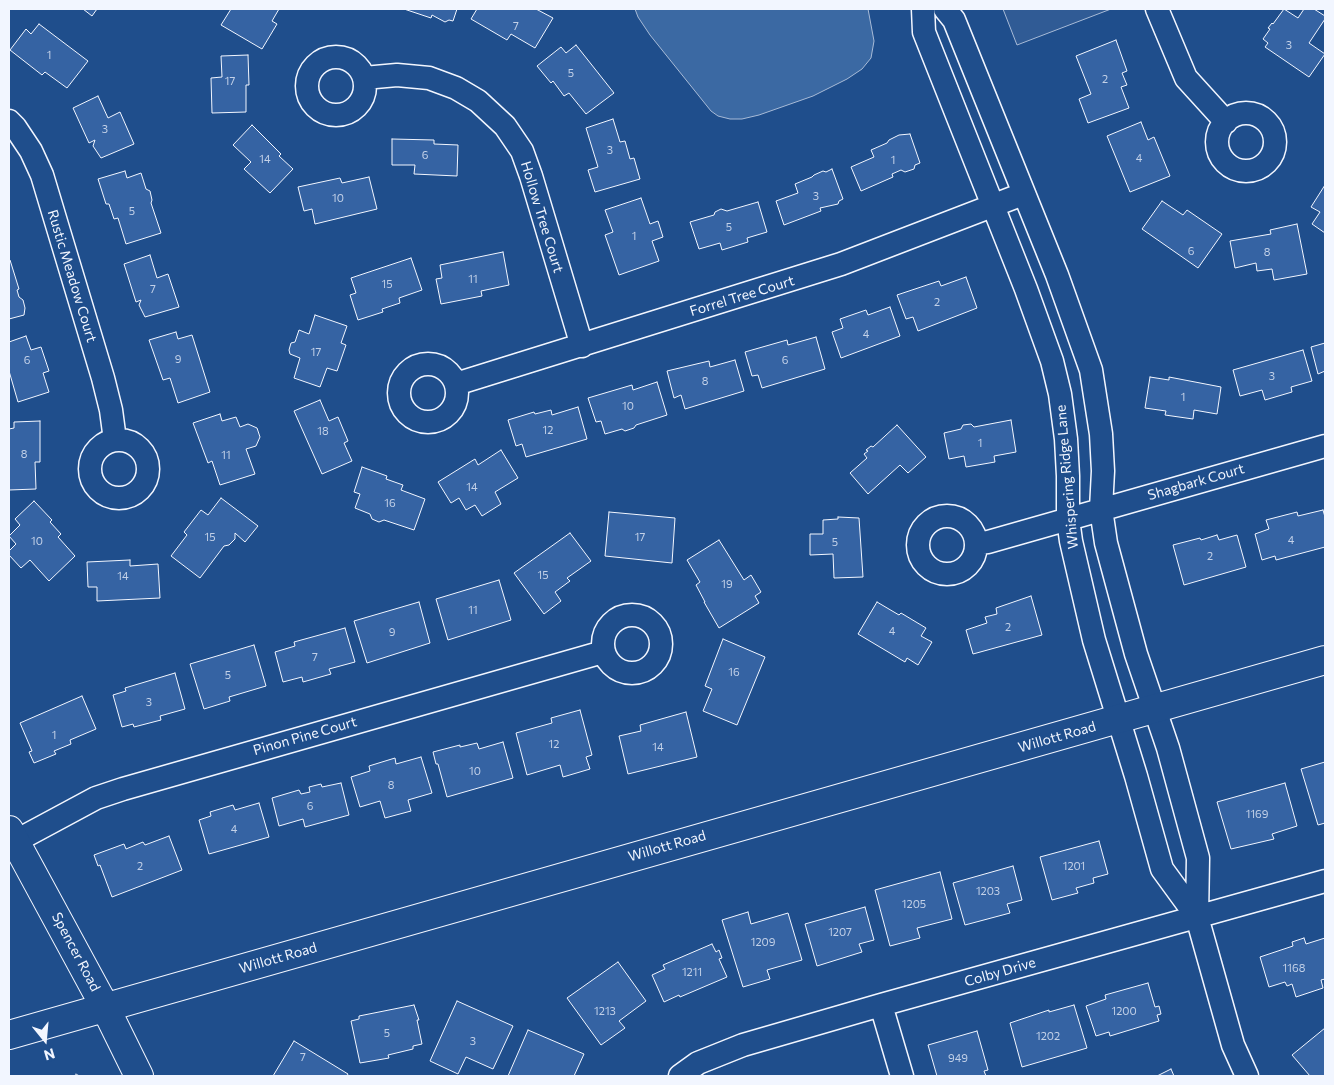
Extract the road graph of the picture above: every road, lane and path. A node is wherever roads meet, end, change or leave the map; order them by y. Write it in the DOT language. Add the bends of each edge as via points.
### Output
graph roads {
  1 [pos="923,9"];
  2 [pos="945,9"];
  3 [pos="1157,9"];
  4 [pos="364,78"];
  5 [pos="9,121"];
  6 [pos="1226,122"];
  7 [pos="1023,194"];
  8 [pos="992,206"];
  9 [pos="582,346"];
  10 [pos="456,384"];
  11 [pos="115,440"];
  12 [pos="1325,446"];
  13 [pos="1101,509"];
  14 [pos="1068,519"];
  15 [pos="977,542"];
  16 [pos="603,652"];
  17 [pos="1325,660"];
  18 [pos="1155,710"];
  19 [pos="1118,720"];
  20 [pos="12,835"];
  21 [pos="1325,881"];
  22 [pos="1197,917"];
  23 [pos="881,1005"];
  24 [pos="106,1007"];
  25 [pos="9,1035"];
  26 [pos="139,1076"];
  27 [pos="680,1076"];
  28 [pos="902,1076"];
  29 [pos="1247,1076"];
  1 -- 8 [label="street, Whispering Ridge Lane" via="924,32"];
  2 -- 7 [label="street, Whispering Ridge Lane" via="954,20"];
  3 -- 6 [label="street" via="1186,78"];
  4 -- 9 [label="street, Hollow Tree Court" via="397,75 428,78 456,88 478,101 505,126 522,151 531,176"];
  5 -- 11 [label="street, Rustic Meadow Court" via="31,151 42,175 103,378"];
  7 -- 8 [label="street, Forrel Tree Court"];
  7 -- 13 [label="street, Whispering Ridge Lane" via="1057,275 1091,370 1101,434"];
  8 -- 9 [label="street, Forrel Tree Court" via="841,264"];
  8 -- 14 [label="street, Whispering Ridge Lane" via="1052,361 1066,439"];
  9 -- 10 [label="street, Forrel Tree Court"];
  12 -- 13 [label="street, Shagbark Court"];
  13 -- 14 [label="street, Shagbark Court"];
  13 -- 18 [label="street, Whispering Ridge Lane" via="1112,571"];
  14 -- 15 [label="street, Shagbark Court" via="988,542"];
  14 -- 19 [label="street, Whispering Ridge Lane" via="1094,640"];
  16 -- 20 [label="street, Pinon Pine Court" via="123,789"];
  17 -- 18 [label="main road, Willott Road"];
  18 -- 19 [label="main road, Willott Road"];
  18 -- 22 [label="street, Whispering Ridge Lane" via="1198,858"];
  19 -- 22 [label="street, Whispering Ridge Lane" via="1162,869"];
  19 -- 24 [label="main road, Willott Road"];
  20 -- 24 [label="main road, Spencer Road"];
  21 -- 22 [label="street, Colby Drive"];
  22 -- 23 [label="street, Colby Drive"];
  22 -- 29 [label="street, Whispering Ridge Lane" via="1232,1045"];
  23 -- 27 [label="street, Colby Drive" via="743,1045 698,1063"];
  23 -- 28 [label="street"];
  24 -- 25 [label="main road, Willott Road"];
  24 -- 26 [label="main road, Spencer Road"];
}
